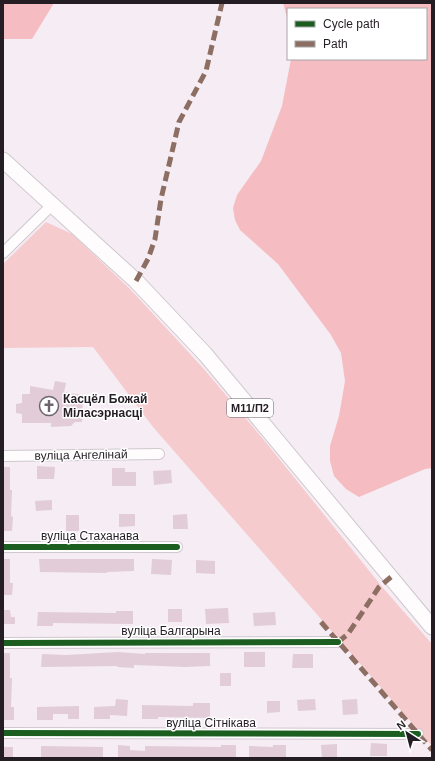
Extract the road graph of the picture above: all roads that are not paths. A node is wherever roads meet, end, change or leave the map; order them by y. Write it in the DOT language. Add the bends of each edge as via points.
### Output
graph roads {
  1 [pos="3,160"];
  2 [pos="53,204"];
  3 [pos="3,253"];
  4 [pos="159,454"];
  5 [pos="3,456"];
  6 [pos="3,547"];
  7 [pos="177,547"];
  8 [pos="432,627"];
  9 [pos="338,642"];
  10 [pos="3,643"];
  11 [pos="3,733"];
  12 [pos="418,734"];
  1 -- 2 [label="highway, М11/П2"];
  2 -- 3 [label="street"];
  2 -- 8 [label="highway, М11/П2" via="136,280 205,354"];
  4 -- 5 [label="street, вуліца Ангелінай"];
  6 -- 7 [label="street, вуліца Стаханава"];
  9 -- 10 [label="street, вуліца Балгарына"];
  11 -- 12 [label="street, вуліца Сітнікава"];
}
